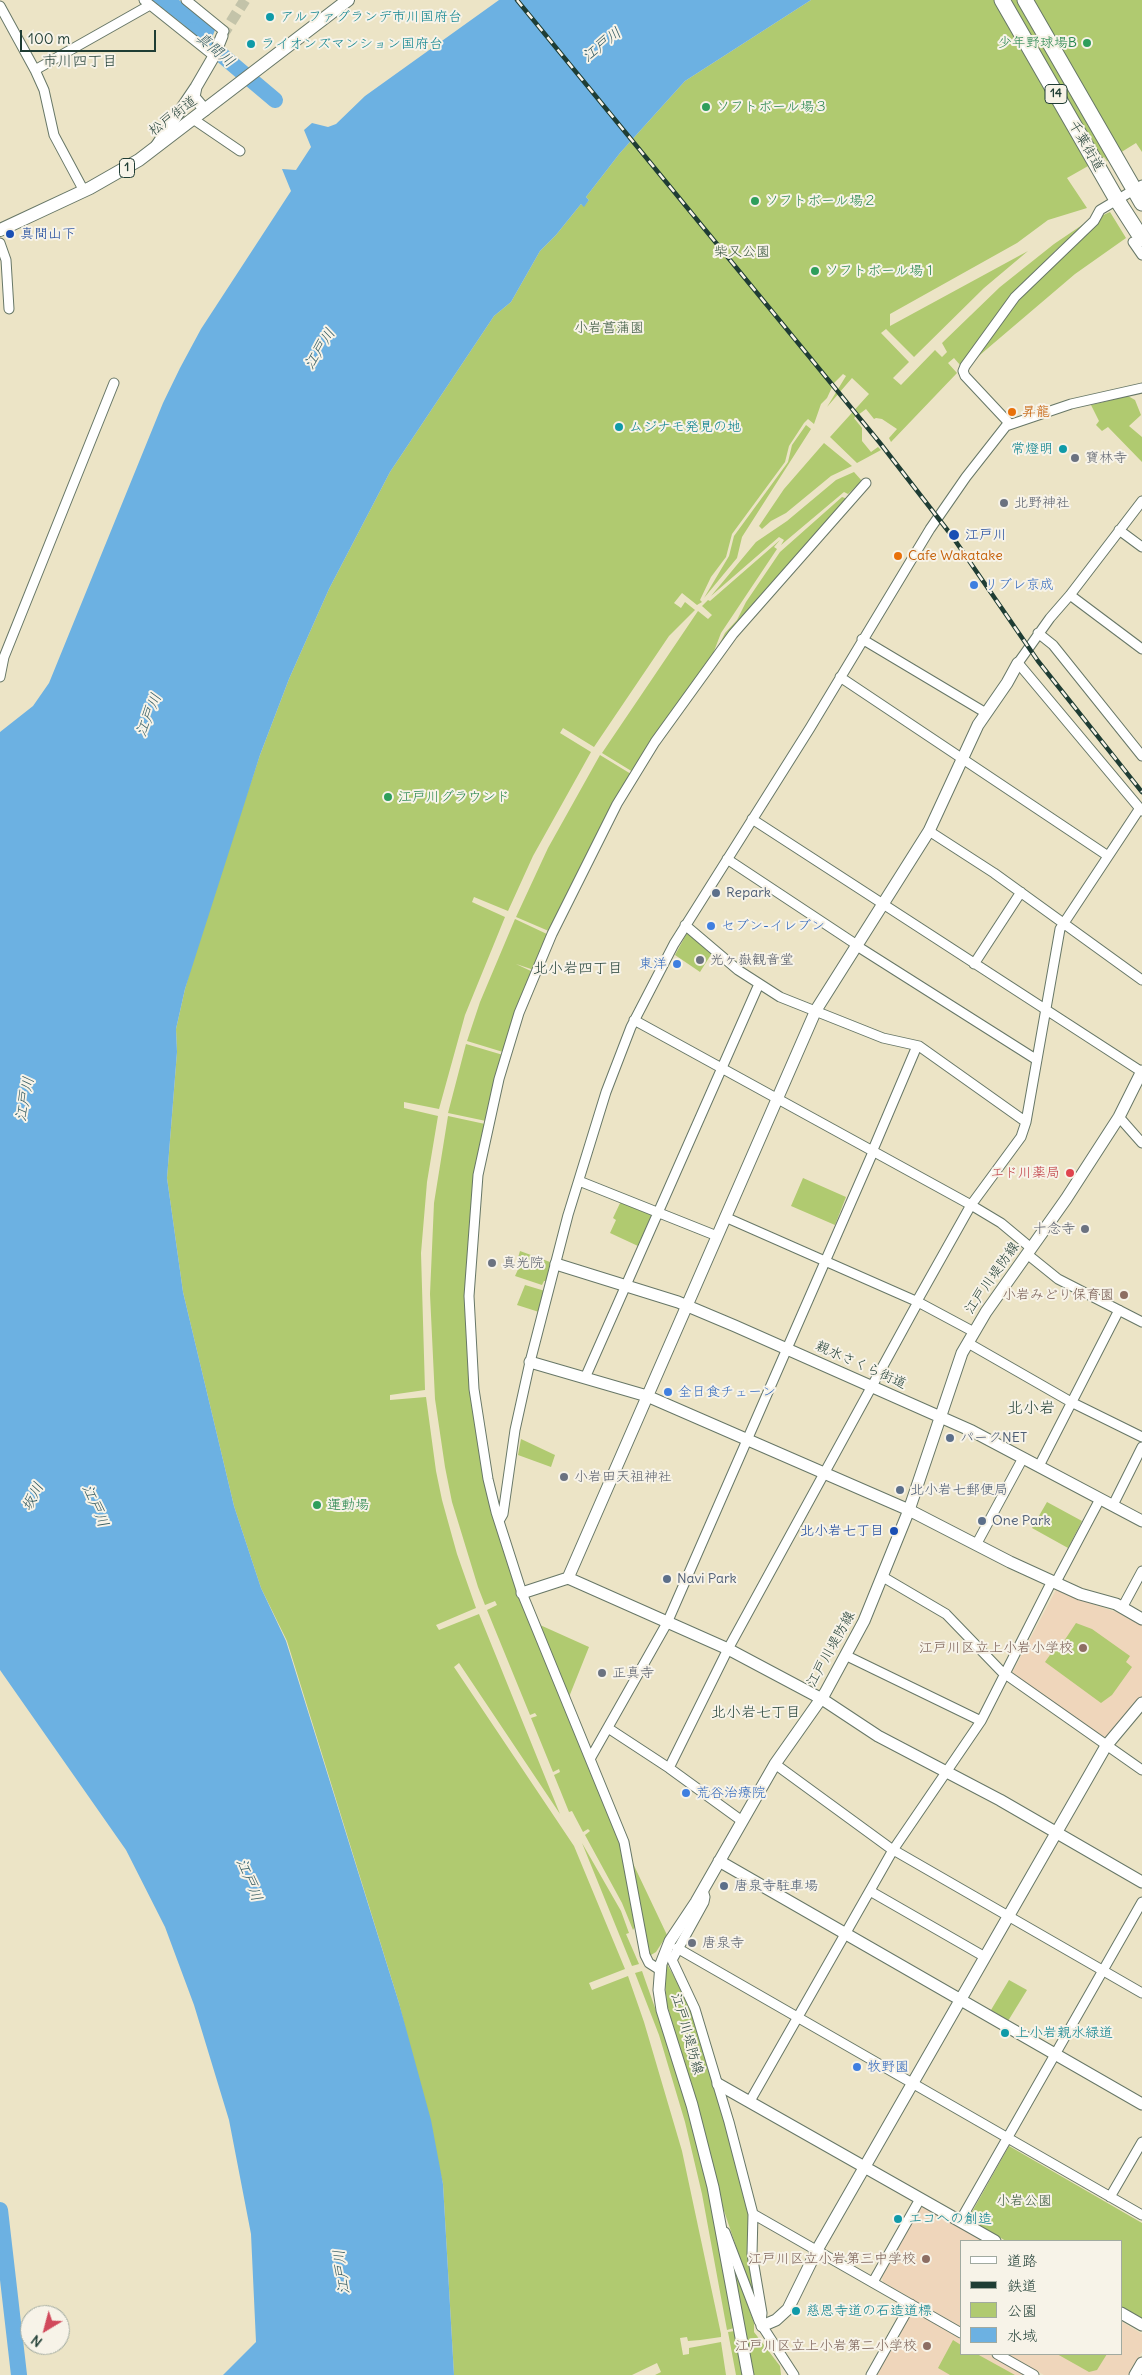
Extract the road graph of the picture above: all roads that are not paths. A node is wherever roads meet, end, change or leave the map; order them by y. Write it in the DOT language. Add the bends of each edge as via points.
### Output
graph roads {
  1 [pos="186,0"];
  2 [pos="348,0"];
  3 [pos="1002,0"];
  4 [pos="1024,0"];
  5 [pos="147,3"];
  6 [pos="0,6"];
  7 [pos="223,33"];
  8 [pos="214,55"];
  9 [pos="35,70"];
  10 [pos="196,86"];
  11 [pos="205,110"];
  12 [pos="193,119"];
  13 [pos="155,148"];
  14 [pos="240,151"];
  15 [pos="1137,189"];
  16 [pos="84,191"];
  17 [pos="1114,194"];
  18 [pos="0,230"];
  19 [pos="1137,240"];
  20 [pos="0,243"];
  21 [pos="1142,255"];
  22 [pos="9,309"];
  23 [pos="114,383"];
  24 [pos="1142,388"];
  25 [pos="1009,423"];
  26 [pos="866,483"];
  27 [pos="1142,501"];
  28 [pos="1119,530"];
  29 [pos="1142,547"];
  30 [pos="1070,595"];
  31 [pos="1038,634"];
  32 [pos="862,639"];
  33 [pos="1142,649"];
  34 [pos="1018,663"];
  35 [pos="0,677"];
  36 [pos="840,677"];
  37 [pos="986,713"];
  38 [pos="1142,756"];
  39 [pos="963,758"];
  40 [pos="1141,809"];
  41 [pos="752,819"];
  42 [pos="929,831"];
  43 [pos="1108,856"];
  44 [pos="727,860"];
  45 [pos="1021,892"];
  46 [pos="883,904"];
  47 [pos="1062,923"];
  48 [pos="685,925"];
  49 [pos="857,946"];
  50 [pos="974,964"];
  51 [pos="1142,980"];
  52 [pos="759,984"];
  53 [pos="816,1010"];
  54 [pos="1046,1011"];
  55 [pos="634,1020"];
  56 [pos="917,1046"];
  57 [pos="1037,1060"];
  58 [pos="721,1068"];
  59 [pos="1141,1074"];
  60 [pos="777,1099"];
  61 [pos="1119,1117"];
  62 [pos="1026,1122"];
  63 [pos="1142,1143"];
  64 [pos="873,1152"];
  65 [pos="579,1181"];
  66 [pos="971,1205"];
  67 [pos="658,1212"];
  68 [pos="726,1217"];
  69 [pos="717,1236"];
  70 [pos="1029,1251"];
  71 [pos="826,1261"];
  72 [pos="556,1264"];
  73 [pos="626,1286"];
  74 [pos="918,1301"];
  75 [pos="686,1305"];
  76 [pos="1119,1310"];
  77 [pos="1142,1322"];
  78 [pos="974,1332"];
  79 [pos="968,1343"];
  80 [pos="788,1349"];
  81 [pos="530,1362"];
  82 [pos="585,1378"];
  83 [pos="872,1387"];
  84 [pos="647,1396"];
  85 [pos="1071,1402"];
  86 [pos="940,1416"];
  87 [pos="1142,1438"];
  88 [pos="747,1439"];
  89 [pos="1142,1447"];
  90 [pos="1023,1458"];
  91 [pos="1039,1466"];
  92 [pos="825,1474"];
  93 [pos="1100,1499"];
  94 [pos="1113,1505"];
  95 [pos="909,1510"];
  96 [pos="499,1521"];
  97 [pos="1142,1521"];
  98 [pos="976,1545"];
  99 [pos="1142,1572"];
  100 [pos="883,1577"];
  101 [pos="568,1578"];
  102 [pos="1054,1581"];
  103 [pos="522,1593"];
  104 [pos="1122,1608"];
  105 [pos="1142,1619"];
  106 [pos="667,1623"];
  107 [pos="728,1649"];
  108 [pos="847,1656"];
  109 [pos="1005,1674"];
  110 [pos="821,1699"];
  111 [pos="1142,1703"];
  112 [pos="981,1721"];
  113 [pos="608,1728"];
  114 [pos="1106,1746"];
  115 [pos="590,1759"];
  116 [pos="775,1764"];
  117 [pos="669,1768"];
  118 [pos="1142,1770"];
  119 [pos="946,1772"];
  120 [pos="742,1822"];
  121 [pos="1056,1833"];
  122 [pos="893,1850"];
  123 [pos="719,1861"];
  124 [pos="1142,1882"];
  125 [pos="703,1890"];
  126 [pos="870,1891"];
  127 [pos="1142,1902"];
  128 [pos="1008,1916"];
  129 [pos="845,1933"];
  130 [pos="677,1948"];
  131 [pos="985,1957"];
  132 [pos="660,1970"];
  133 [pos="1103,1970"];
  134 [pos="1142,1993"];
  135 [pos="961,1999"];
  136 [pos="797,2017"];
  137 [pos="1055,2054"];
  138 [pos="913,2083"];
  139 [pos="718,2084"];
  140 [pos="750,2101"];
  141 [pos="1142,2104"];
  142 [pos="1007,2137"];
  143 [pos="1142,2142"];
  144 [pos="865,2166"];
  145 [pos="1110,2197"];
  146 [pos="920,2199"];
  147 [pos="753,2214"];
  148 [pos="1142,2215"];
  149 [pos="720,2221"];
  150 [pos="960,2221"];
  151 [pos="993,2240"];
  152 [pos="817,2250"];
  153 [pos="873,2282"];
  154 [pos="910,2304"];
  155 [pos="1122,2314"];
  156 [pos="762,2325"];
  157 [pos="1142,2325"];
  158 [pos="960,2332"];
  159 [pos="999,2355"];
  160 [pos="1142,2363"];
  161 [pos="748,2375"];
  162 [pos="794,2375"];
  163 [pos="871,2375"];
  164 [pos="1034,2375"];
  165 [pos="1135,2375"];
  1 -- 7 [label="street"];
  2 -- 11 [label="main road, 松戸街道 / 1"];
  3 -- 17 [label="highway, 千葉街道 / 14"];
  4 -- 15 [label="highway, 千葉街道 / 14"];
  5 -- 8 [label="street"];
  5 -- 9 [label="street"];
  6 -- 9 [label="street"];
  7 -- 8 [label="street"];
  8 -- 10 [label="street"];
  9 -- 16 [label="street" via="44,90 54,135"];
  10 -- 11 [label="street" via="194,97"];
  10 -- 13 [label="street"];
  11 -- 12 [label="main road, 松戸街道 / 1"];
  12 -- 13 [label="main road, 松戸街道 / 1"];
  12 -- 14 [label="street"];
  13 -- 16 [label="main road, 松戸街道 / 1" via="122,171"];
  15 -- 17 [label="street"];
  16 -- 18 [label="main road, 松戸街道 / 1"];
  17 -- 19 [label="highway, 千葉街道 / 14"];
  17 -- 25 [label="street" via="1094,221 1016,297 963,371"];
  19 -- 21 [label="street"];
  20 -- 22 [label="street" via="6,260"];
  23 -- 35 [label="street" via="4,657"];
  24 -- 25 [label="street" via="1071,404"];
  25 -- 32 [label="street" via="946,504"];
  26 -- 96 [label="street" via="733,634 640,766 560,917 511,1037 486,1130 478,1175 469,1296 478,1423"];
  27 -- 28 [label="street"];
  28 -- 29 [label="street"];
  28 -- 30 [label="street"];
  30 -- 31 [label="street"];
  30 -- 33 [label="street"];
  31 -- 34 [label="street"];
  31 -- 38 [label="street" via="1053,645"];
  32 -- 36 [label="street"];
  32 -- 37 [label="street"];
  34 -- 37 [label="street"];
  34 -- 40 [label="street"];
  36 -- 39 [label="street"];
  36 -- 41 [label="street"];
  37 -- 39 [label="street"];
  39 -- 42 [label="street"];
  39 -- 43 [label="street"];
  40 -- 43 [label="street"];
  41 -- 44 [label="street"];
  41 -- 46 [label="street"];
  42 -- 45 [label="street"];
  42 -- 46 [label="street"];
  43 -- 47 [label="street"];
  44 -- 48 [label="street"];
  44 -- 49 [label="street"];
  45 -- 47 [label="street"];
  45 -- 50 [label="street"];
  46 -- 49 [label="street"];
  46 -- 50 [label="street"];
  47 -- 51 [label="street"];
  47 -- 54 [label="street"];
  48 -- 52 [label="street"];
  48 -- 55 [label="street"];
  49 -- 53 [label="street"];
  49 -- 57 [label="street"];
  50 -- 54 [label="street"];
  52 -- 53 [label="street" via="780,997"];
  52 -- 58 [label="street"];
  53 -- 56 [label="street" via="883,1038"];
  53 -- 60 [label="street"];
  54 -- 57 [label="street"];
  54 -- 59 [label="street"];
  55 -- 58 [label="street"];
  55 -- 65 [label="street" via="606,1092"];
  56 -- 62 [label="street"];
  56 -- 64 [label="street"];
  57 -- 62 [label="street"];
  58 -- 60 [label="street"];
  58 -- 67 [label="street"];
  59 -- 61 [label="street, 江戸川堤防線"];
  60 -- 64 [label="street"];
  60 -- 68 [label="street"];
  61 -- 63 [label="street"];
  61 -- 70 [label="street, 江戸川堤防線"];
  62 -- 66 [label="street" via="1021,1137"];
  64 -- 66 [label="street"];
  64 -- 71 [label="street"];
  65 -- 67 [label="street"];
  65 -- 72 [label="street"];
  66 -- 70 [label="street" via="1001,1223"];
  66 -- 74 [label="street"];
  67 -- 69 [label="street"];
  67 -- 73 [label="street"];
  68 -- 69 [label="street"];
  68 -- 71 [label="street"];
  69 -- 75 [label="street"];
  70 -- 76 [label="street" via="1058,1279"];
  70 -- 78 [label="street, 江戸川堤防線"];
  71 -- 74 [label="street"];
  71 -- 80 [label="street"];
  72 -- 73 [label="street, 親水さくら街道"];
  72 -- 81 [label="street"];
  73 -- 75 [label="street, 親水さくら街道"];
  73 -- 82 [label="street"];
  74 -- 78 [label="street"];
  74 -- 83 [label="street"];
  75 -- 80 [label="street, 親水さくら街道"];
  75 -- 84 [label="street"];
  76 -- 77 [label="street"];
  76 -- 85 [label="street"];
  78 -- 79 [label="street, 江戸川堤防線"];
  79 -- 85 [label="street"];
  79 -- 86 [label="street, 江戸川堤防線"];
  80 -- 83 [label="street, 親水さくら街道"];
  80 -- 88 [label="street"];
  81 -- 82 [label="street"];
  81 -- 96 [label="street" via="515,1430 503,1514"];
  82 -- 84 [label="street"];
  83 -- 86 [label="street, 親水さくら街道"];
  83 -- 92 [label="street"];
  84 -- 88 [label="street"];
  84 -- 101 [label="street"];
  85 -- 87 [label="street"];
  85 -- 91 [label="street"];
  86 -- 90 [label="street, 親水さくら街道"];
  86 -- 95 [label="street, 江戸川堤防線"];
  88 -- 92 [label="street"];
  88 -- 106 [label="street"];
  89 -- 94 [label="street"];
  90 -- 91 [label="street, 親水さくら街道"];
  90 -- 98 [label="street"];
  91 -- 93 [label="street, 親水さくら街道"];
  92 -- 95 [label="street"];
  92 -- 107 [label="street"];
  93 -- 94 [label="street, 親水さくら街道"];
  93 -- 102 [label="street"];
  94 -- 97 [label="street, 親水さくら街道"];
  95 -- 98 [label="street"];
  95 -- 100 [label="street, 江戸川堤防線"];
  96 -- 103 [label="street"];
  98 -- 102 [label="street"];
  99 -- 104 [label="street"];
  100 -- 108 [label="street, 江戸川堤防線"];
  100 -- 109 [label="street" via="946,1614"];
  101 -- 103 [label="street"];
  101 -- 106 [label="street"];
  102 -- 104 [label="street"];
  102 -- 109 [label="street"];
  103 -- 115 [label="street"];
  104 -- 105 [label="street"];
  106 -- 107 [label="street"];
  106 -- 113 [label="street"];
  107 -- 110 [label="street"];
  107 -- 117 [label="street"];
  108 -- 110 [label="street, 江戸川堤防線"];
  108 -- 112 [label="street"];
  109 -- 112 [label="street"];
  109 -- 114 [label="street"];
  110 -- 116 [label="street, 江戸川堤防線"];
  110 -- 119 [label="street" via="878,1736"];
  111 -- 114 [label="street"];
  112 -- 119 [label="street"];
  113 -- 115 [label="street"];
  113 -- 117 [label="street"];
  114 -- 118 [label="street"];
  114 -- 121 [label="street"];
  115 -- 132 [label="street" via="624,1842 645,1954 649,1963"];
  116 -- 120 [label="street, 江戸川堤防線"];
  116 -- 122 [label="street"];
  117 -- 120 [label="street"];
  119 -- 121 [label="street"];
  119 -- 122 [label="street"];
  120 -- 123 [label="street, 江戸川堤防線"];
  121 -- 124 [label="street"];
  121 -- 128 [label="street"];
  122 -- 126 [label="street"];
  122 -- 128 [label="street"];
  123 -- 125 [label="street, 江戸川堤防線"];
  123 -- 129 [label="street"];
  125 -- 130 [label="street" via="704,1902"];
  125 -- 132 [label="street, 江戸川堤防線" via="670,1941"];
  126 -- 129 [label="street"];
  126 -- 131 [label="street"];
  127 -- 133 [label="street"];
  128 -- 131 [label="street"];
  128 -- 133 [label="street"];
  129 -- 135 [label="street"];
  129 -- 136 [label="street"];
  130 -- 136 [label="street"];
  130 -- 139 [label="street" via="673,1966 695,2009"];
  131 -- 135 [label="street"];
  132 -- 149 [label="street, 江戸川堤防線" via="662,2010 692,2105"];
  133 -- 134 [label="street"];
  133 -- 137 [label="street"];
  135 -- 137 [label="street"];
  135 -- 138 [label="street"];
  136 -- 138 [label="street"];
  136 -- 140 [label="street"];
  137 -- 141 [label="street"];
  137 -- 142 [label="street"];
  138 -- 142 [label="street"];
  138 -- 144 [label="street"];
  139 -- 140 [label="street"];
  139 -- 147 [label="street"];
  140 -- 144 [label="street"];
  142 -- 145 [label="street"];
  142 -- 150 [label="street"];
  143 -- 145 [label="street"];
  144 -- 146 [label="street"];
  144 -- 152 [label="street"];
  145 -- 148 [label="street"];
  146 -- 150 [label="street"];
  146 -- 153 [label="street"];
  147 -- 152 [label="street"];
  147 -- 156 [label="street" via="752,2254"];
  149 -- 156 [label="street"];
  149 -- 161 [label="street, 江戸川堤防線"];
  150 -- 151 [label="street"];
  152 -- 153 [label="street"];
  152 -- 156 [label="street" via="788,2309 776,2320"];
  153 -- 154 [label="street"];
  154 -- 158 [label="street"];
  154 -- 163 [label="street"];
  155 -- 157 [label="street"];
  156 -- 162 [label="street"];
  159 -- 164 [label="street"];
  160 -- 165 [label="street"];
}
